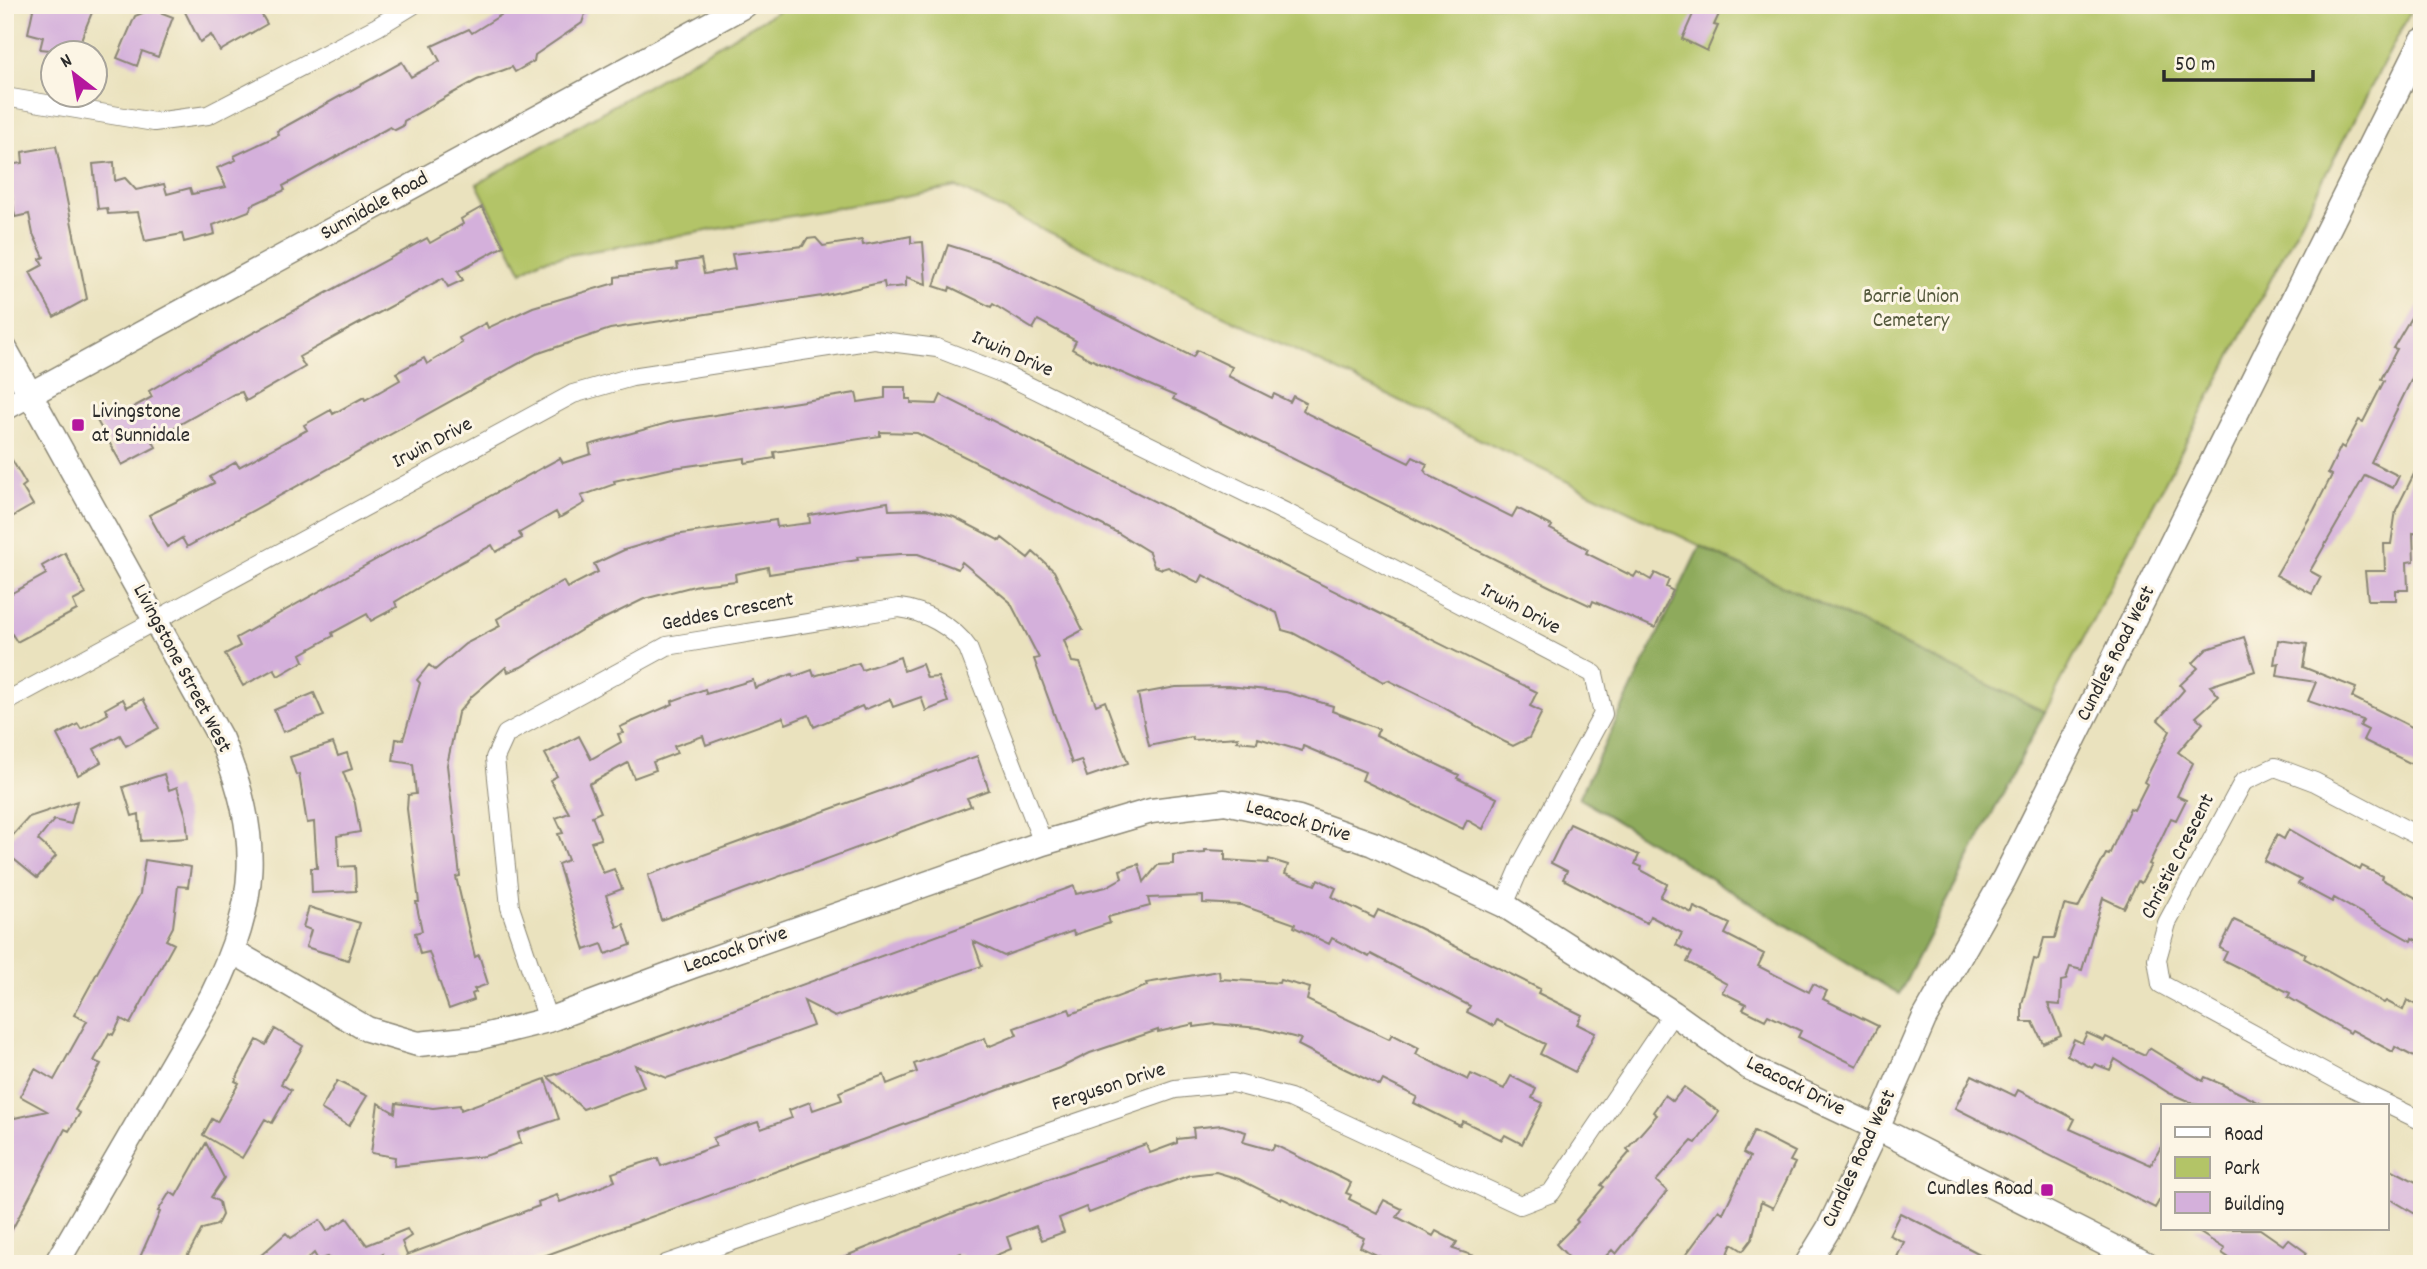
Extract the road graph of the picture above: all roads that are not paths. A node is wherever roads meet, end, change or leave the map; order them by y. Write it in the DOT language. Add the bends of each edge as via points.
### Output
graph roads {
  1 [pos="413,5"];
  2 [pos="745,5"];
  3 [pos="2422,41"];
  4 [pos="5,97"];
  5 [pos="5,349"];
  6 [pos="30,395"];
  7 [pos="5,408"];
  8 [pos="154,620"];
  9 [pos="5,702"];
  10 [pos="2422,838"];
  11 [pos="1043,843"];
  12 [pos="1504,905"];
  13 [pos="234,952"];
  14 [pos="1673,1013"];
  15 [pos="548,1020"];
  16 [pos="2386,1104"];
  17 [pos="2388,1105"];
  18 [pos="2422,1121"];
  19 [pos="1877,1128"];
  20 [pos="56,1264"];
  21 [pos="666,1264"];
  22 [pos="1807,1264"];
  23 [pos="2146,1264"];
  1 -- 4 [label="street" via="208,115 154,122"];
  2 -- 6 [label="street, Sunnidale Road"];
  3 -- 19 [label="street, Cundles Road West" via="2004,879 1924,1019"];
  5 -- 6 [label="street, Livingstone Street West"];
  6 -- 7 [label="street, Sunnidale Road"];
  6 -- 8 [label="street, Livingstone Street West"];
  8 -- 9 [label="street, Irwin Drive"];
  8 -- 12 [label="street, Irwin Drive" via="573,394 632,377 874,340 937,348 1004,374 1287,513 1594,674 1603,714"];
  8 -- 13 [label="street, Livingstone Street West" via="221,739 243,799 251,848 250,879"];
  10 -- 16 [label="street, Christie Crescent" via="2315,782 2275,767 2243,782 2167,923 2157,959 2161,984"];
  11 -- 12 [label="street, Leacock Drive" via="1151,811 1225,802 1299,818 1373,844"];
  11 -- 15 [label="street, Leacock Drive"];
  11 -- 15 [label="street, Geddes Crescent" via="959,634 913,610 885,610 667,646 506,734 495,758 510,907"];
  12 -- 14 [label="street, Leacock Drive"];
  13 -- 15 [label="street, Leacock Drive" via="368,1029 418,1044 476,1038"];
  13 -- 20 [label="street, Livingstone Street West"];
  14 -- 19 [label="street, Leacock Drive" via="1750,1068"];
  14 -- 21 [label="street, Ferguson Drive" via="1551,1194 1520,1205 1290,1098 1233,1083 1175,1089"];
  17 -- 18 [label="street, Christie Crescent"];
  19 -- 22 [label="street, Cundles Road West"];
  19 -- 23 [label="street, Leacock Drive"];
}
